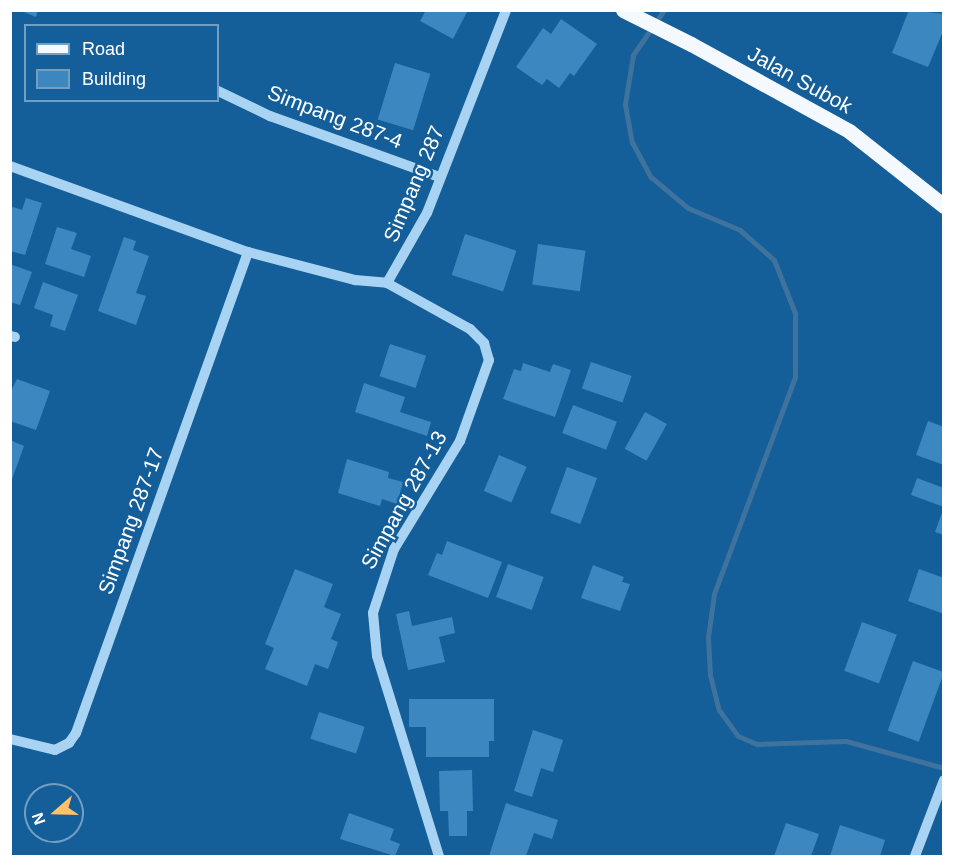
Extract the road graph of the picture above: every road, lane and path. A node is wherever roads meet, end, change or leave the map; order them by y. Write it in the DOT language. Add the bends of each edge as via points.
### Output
graph roads {
  1 [pos="507,10"];
  2 [pos="623,10"];
  3 [pos="219,90"];
  4 [pos="10,166"];
  5 [pos="439,177"];
  6 [pos="944,206"];
  7 [pos="248,252"];
  8 [pos="387,283"];
  9 [pos="10,739"];
  10 [pos="944,780"];
  11 [pos="439,856"];
  12 [pos="915,856"];
  1 -- 5 [label="street, Simpang 287"];
  2 -- 6 [label="main road, Jalan Subok" via="849,131"];
  3 -- 5 [label="street, Simpang 287-4" via="270,116"];
  4 -- 7 [label="street"];
  5 -- 8 [label="street, Simpang 287" via="427,213"];
  7 -- 8 [label="street" via="356,280"];
  7 -- 9 [label="street, Simpang 287-17" via="76,733 69,743 55,750"];
  8 -- 11 [label="street, Simpang 287-13" via="470,329 484,343 489,360 460,441 394,549 373,613 377,656"];
  10 -- 12 [label="street"];
}
